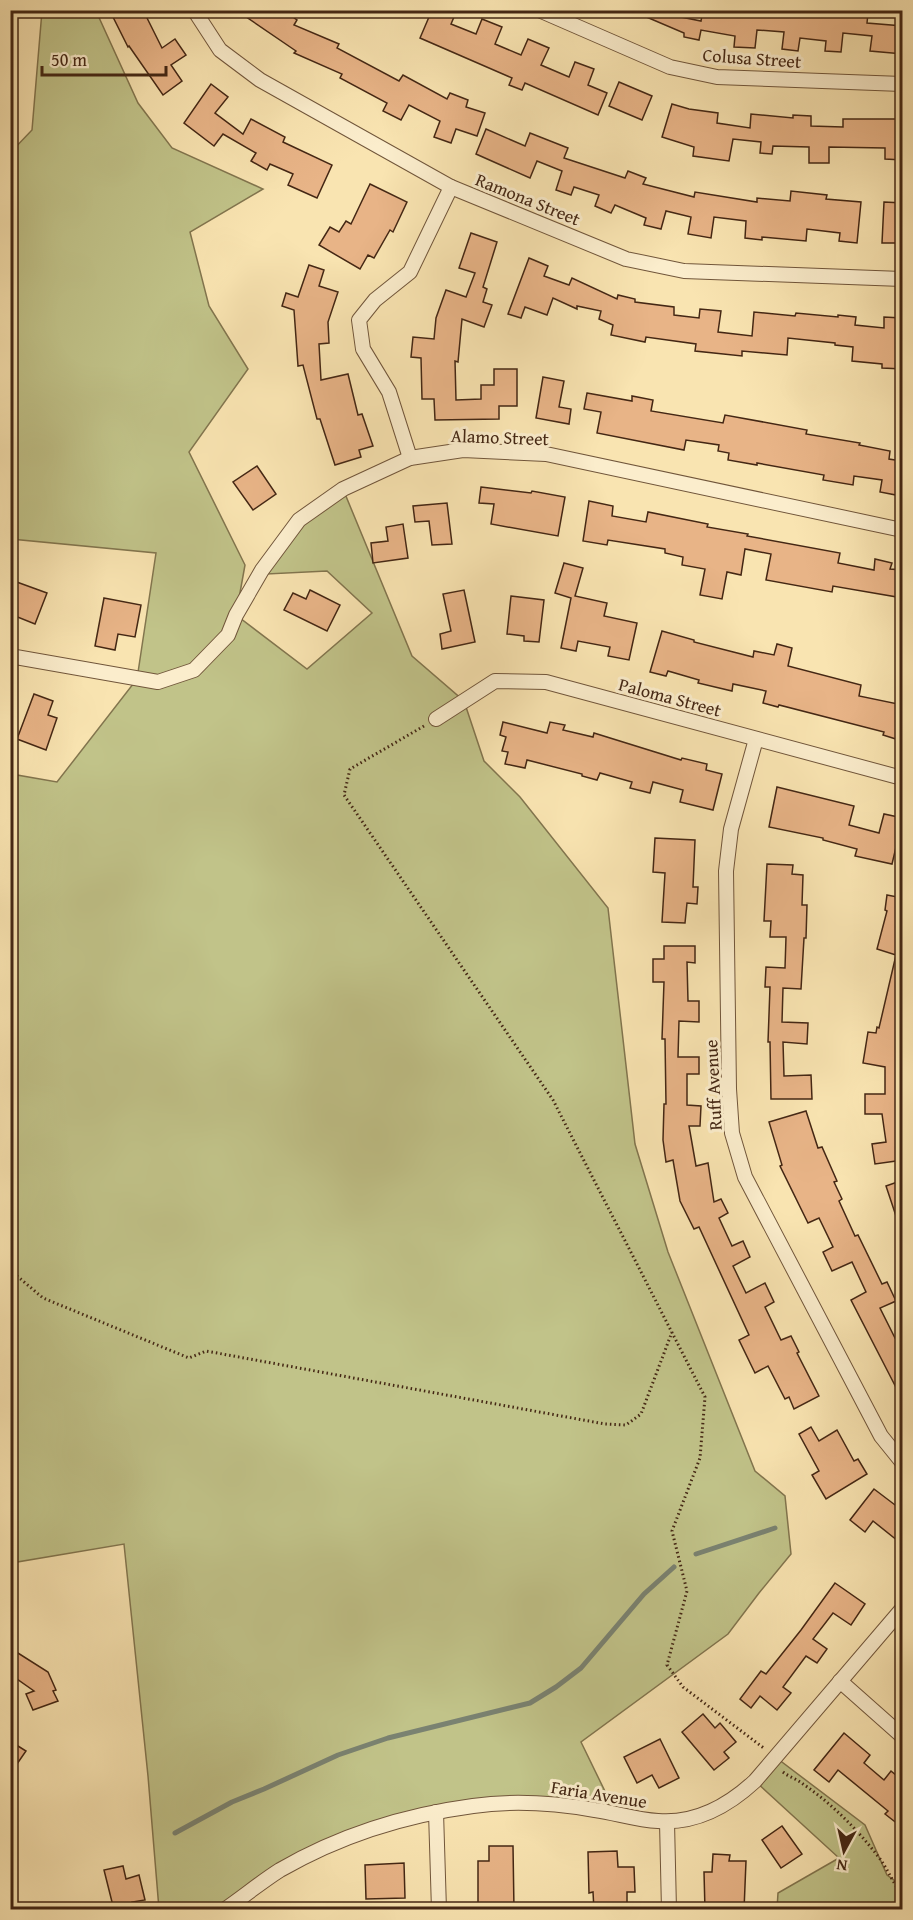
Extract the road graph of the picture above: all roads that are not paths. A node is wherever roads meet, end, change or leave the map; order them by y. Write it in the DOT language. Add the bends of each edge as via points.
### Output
graph roads {
  1 [pos="194,10"];
  2 [pos="539,10"];
  3 [pos="903,84"];
  4 [pos="451,187"];
  5 [pos="903,279"];
  6 [pos="410,458"];
  7 [pos="903,530"];
  8 [pos="10,656"];
  9 [pos="436,719"];
  10 [pos="756,739"];
  11 [pos="903,778"];
  12 [pos="903,1462"];
  13 [pos="903,1609"];
  14 [pos="840,1681"];
  15 [pos="903,1736"];
  16 [pos="436,1812"];
  17 [pos="667,1822"];
  18 [pos="224,1910"];
  19 [pos="439,1910"];
  20 [pos="669,1910"];
  1 -- 4 [label="street, Ramona Street" via="220,50 260,80"];
  2 -- 3 [label="street, Colusa Street" via="670,67 717,77"];
  4 -- 5 [label="street, Ramona Street" via="626,259 684,271"];
  4 -- 6 [label="street" via="410,272 375,300 359,320 363,349 389,392"];
  6 -- 7 [label="street, Alamo Street" via="463,450 546,454"];
  6 -- 8 [label="street, Alamo Street" via="343,489 299,520 262,570 228,635 194,670 158,682"];
  9 -- 10 [label="street, Paloma Street" via="495,681 546,682"];
  10 -- 11 [label="street, Paloma Street"];
  10 -- 12 [label="street, Ruff Avenue" via="731,828 726,871 732,1133 750,1187 881,1436"];
  13 -- 14 [label="street, Faria Avenue"];
  14 -- 15 [label="street"];
  14 -- 17 [label="street, Faria Avenue" via="755,1780 730,1802 697,1817"];
  16 -- 17 [label="street, Faria Avenue" via="475,1805 540,1803"];
  16 -- 18 [label="street, Faria Avenue" via="371,1829 322,1848 278,1871"];
  16 -- 19 [label="street"];
  17 -- 20 [label="street"];
}
